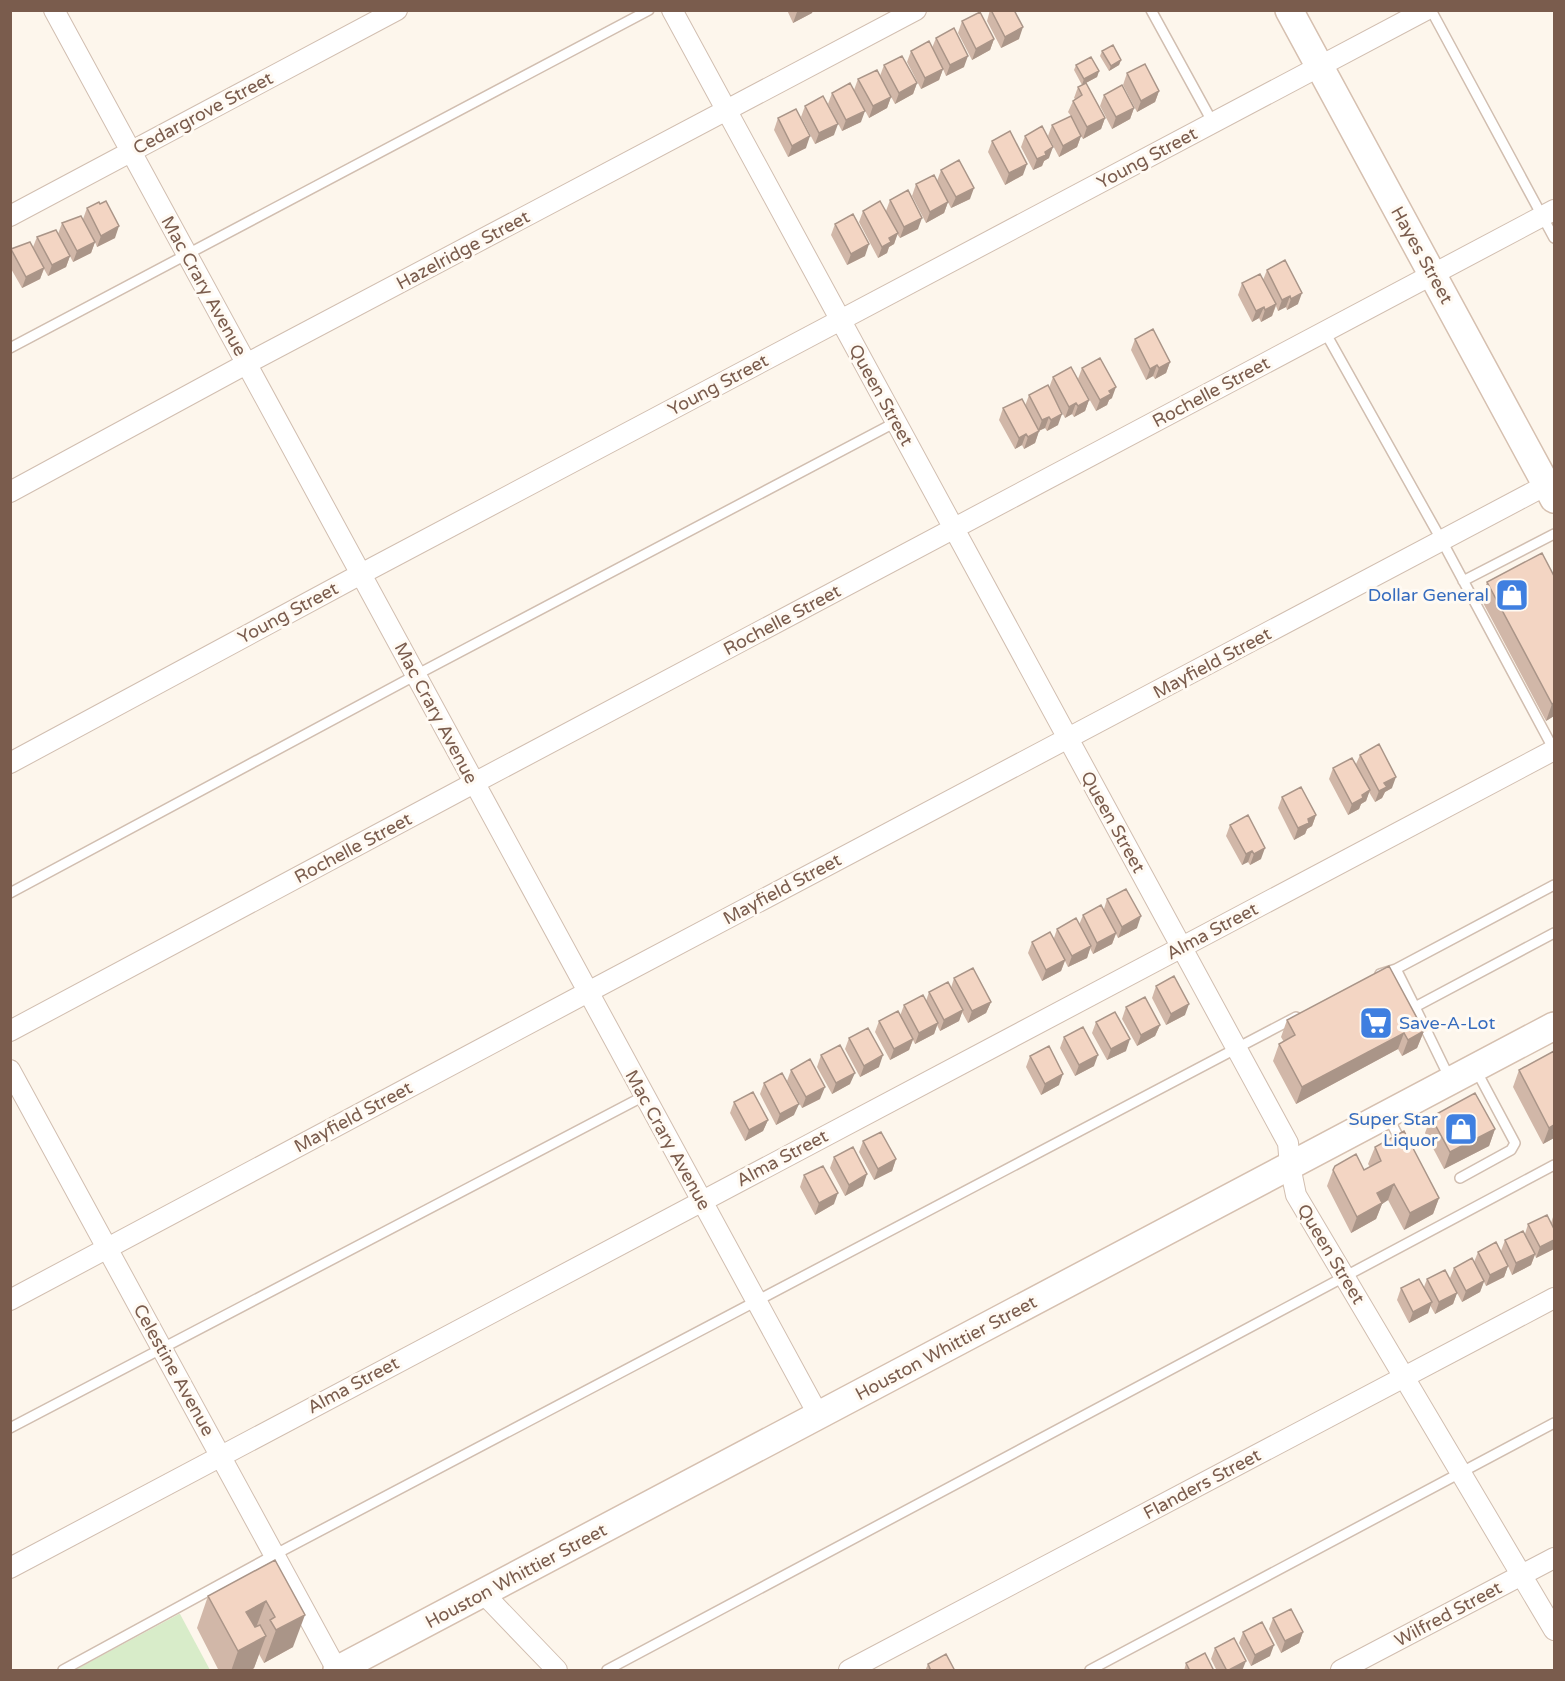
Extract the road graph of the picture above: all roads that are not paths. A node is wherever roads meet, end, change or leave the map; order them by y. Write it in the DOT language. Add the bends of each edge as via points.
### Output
graph roads {
  1 [pos="54,10"];
  2 [pos="397,10"];
  3 [pos="649,10"];
  4 [pos="672,10"];
  5 [pos="916,10"];
  6 [pos="1151,10"];
  7 [pos="1289,10"];
  8 [pos="1426,10"];
  9 [pos="1431,10"];
  10 [pos="1320,67"];
  11 [pos="726,111"];
  12 [pos="1213,123"];
  13 [pos="131,151"];
  14 [pos="1549,214"];
  15 [pos="10,216"];
  16 [pos="1554,238"];
  17 [pos="187,254"];
  18 [pos="1432,274"];
  19 [pos="840,320"];
  20 [pos="1325,332"];
  21 [pos="10,348"];
  22 [pos="246,364"];
  23 [pos="896,422"];
  24 [pos="1552,488"];
  25 [pos="10,492"];
  26 [pos="953,529"];
  27 [pos="1554,534"];
  28 [pos="1442,541"];
  29 [pos="361,574"];
  30 [pos="1463,581"];
  31 [pos="416,675"];
  32 [pos="1067,739"];
  33 [pos="1554,750"];
  34 [pos="10,763"];
  35 [pos="474,783"];
  36 [pos="1554,885"];
  37 [pos="10,893"];
  38 [pos="1554,933"];
  39 [pos="1181,947"];
  40 [pos="1396,969"];
  41 [pos="1366,980"];
  42 [pos="588,992"];
  43 [pos="1415,1007"];
  44 [pos="1306,1012"];
  45 [pos="1554,1026"];
  46 [pos="10,1031"];
  47 [pos="1237,1049"];
  48 [pos="1475,1068"];
  49 [pos="10,1070"];
  50 [pos="1451,1081"];
  51 [pos="644,1096"];
  52 [pos="1387,1115"];
  53 [pos="1407,1153"];
  54 [pos="1554,1165"];
  55 [pos="1290,1166"];
  56 [pos="1460,1178"];
  57 [pos="701,1200"];
  58 [pos="107,1248"];
  59 [pos="1344,1276"];
  60 [pos="1554,1298"];
  61 [pos="10,1300"];
  62 [pos="756,1301"];
  63 [pos="161,1347"];
  64 [pos="1404,1378"];
  65 [pos="819,1416"];
  66 [pos="1554,1424"];
  67 [pos="10,1428"];
  68 [pos="220,1456"];
  69 [pos="1460,1472"];
  70 [pos="274,1555"];
  71 [pos="1554,1558"];
  72 [pos="10,1568"];
  73 [pos="1521,1575"];
  74 [pos="483,1593"];
  75 [pos="1554,1630"];
  76 [pos="63,1671"];
  77 [pos="337,1671"];
  78 [pos="557,1671"];
  79 [pos="607,1671"];
  80 [pos="849,1671"];
  81 [pos="1090,1671"];
  82 [pos="1341,1671"];
  1 -- 13 [label="street, Mac Crary Avenue"];
  2 -- 13 [label="street, Cedargrove Street"];
  3 -- 17 [label="lane"];
  4 -- 11 [label="street, Queen Street"];
  5 -- 11 [label="street, Hazelridge Street"];
  6 -- 12 [label="lane"];
  7 -- 10 [label="street, Hayes Street"];
  8 -- 10 [label="street, Young Street"];
  9 -- 14 [label="lane"];
  10 -- 12 [label="street, Young Street"];
  10 -- 18 [label="street, Hayes Street"];
  11 -- 19 [label="street, Queen Street"];
  11 -- 22 [label="street, Hazelridge Street"];
  12 -- 19 [label="street, Young Street"];
  13 -- 15 [label="street, Cedargrove Street"];
  13 -- 17 [label="street, Mac Crary Avenue"];
  14 -- 16 [label="lane"];
  14 -- 18 [label="street, Rochelle Street"];
  17 -- 21 [label="lane"];
  17 -- 22 [label="street, Mac Crary Avenue"];
  18 -- 20 [label="street, Rochelle Street"];
  18 -- 24 [label="street, Hayes Street"];
  19 -- 23 [label="street, Queen Street"];
  19 -- 29 [label="street, Young Street"];
  20 -- 26 [label="street, Rochelle Street"];
  20 -- 28 [label="lane"];
  22 -- 25 [label="street, Hazelridge Street"];
  22 -- 29 [label="street, Mac Crary Avenue"];
  23 -- 26 [label="street, Queen Street"];
  23 -- 31 [label="lane"];
  24 -- 28 [label="street, Mayfield Street"];
  26 -- 32 [label="street, Queen Street"];
  26 -- 35 [label="street, Rochelle Street"];
  27 -- 30 [label="lane"];
  28 -- 30 [label="lane"];
  28 -- 32 [label="street, Mayfield Street"];
  29 -- 31 [label="street, Mac Crary Avenue"];
  29 -- 34 [label="street, Young Street"];
  30 -- 33 [label="lane"];
  31 -- 35 [label="street, Mac Crary Avenue"];
  31 -- 37 [label="lane"];
  32 -- 39 [label="street, Queen Street"];
  32 -- 42 [label="street, Mayfield Street"];
  33 -- 39 [label="street, Alma Street"];
  35 -- 42 [label="street, Mac Crary Avenue"];
  35 -- 46 [label="street, Rochelle Street"];
  36 -- 40 [label="lane"];
  38 -- 43 [label="lane"];
  39 -- 47 [label="street, Queen Street"];
  39 -- 57 [label="street, Alma Street"];
  40 -- 41 [label="lane"];
  40 -- 43 [label="lane"];
  42 -- 51 [label="street, Mac Crary Avenue"];
  42 -- 58 [label="street, Mayfield Street"];
  43 -- 50 [label="lane"];
  44 -- 47 [label="lane"];
  45 -- 48 [label="street, Houston Whittier Street"];
  47 -- 55 [label="street, Queen Street" via="1288,1143"];
  47 -- 62 [label="lane"];
  48 -- 50 [label="street, Houston Whittier Street"];
  48 -- 56 [label="lane" via="1515,1143 1511,1150"];
  49 -- 58 [label="street, Celestine Avenue"];
  50 -- 52 [label="street, Houston Whittier Street"];
  51 -- 57 [label="street, Mac Crary Avenue"];
  51 -- 63 [label="lane"];
  52 -- 53 [label="lane"];
  52 -- 55 [label="street, Houston Whittier Street"];
  54 -- 59 [label="lane"];
  55 -- 59 [label="street, Queen Street" via="1296,1195"];
  55 -- 65 [label="street, Houston Whittier Street"];
  57 -- 62 [label="street, Mac Crary Avenue"];
  57 -- 68 [label="street, Alma Street"];
  58 -- 61 [label="street, Mayfield Street"];
  58 -- 63 [label="street, Celestine Avenue"];
  59 -- 64 [label="street, Queen Street"];
  59 -- 79 [label="lane"];
  60 -- 64 [label="street, Flanders Street"];
  62 -- 65 [label="street, Mac Crary Avenue"];
  62 -- 70 [label="lane"];
  63 -- 67 [label="lane"];
  63 -- 68 [label="street, Celestine Avenue"];
  64 -- 69 [label="street, Queen Street"];
  64 -- 80 [label="street, Flanders Street"];
  65 -- 74 [label="street, Houston Whittier Street"];
  66 -- 69 [label="lane"];
  68 -- 70 [label="street, Celestine Avenue"];
  68 -- 72 [label="street, Alma Street"];
  69 -- 73 [label="street, Queen Street"];
  69 -- 81 [label="lane"];
  70 -- 76 [label="lane"];
  70 -- 77 [label="street, Celestine Avenue"];
  71 -- 73 [label="street, Wilfred Street"];
  73 -- 75 [label="street, Queen Street"];
  73 -- 82 [label="street, Wilfred Street"];
  74 -- 77 [label="street, Houston Whittier Street"];
  74 -- 78 [label="street"];
}
